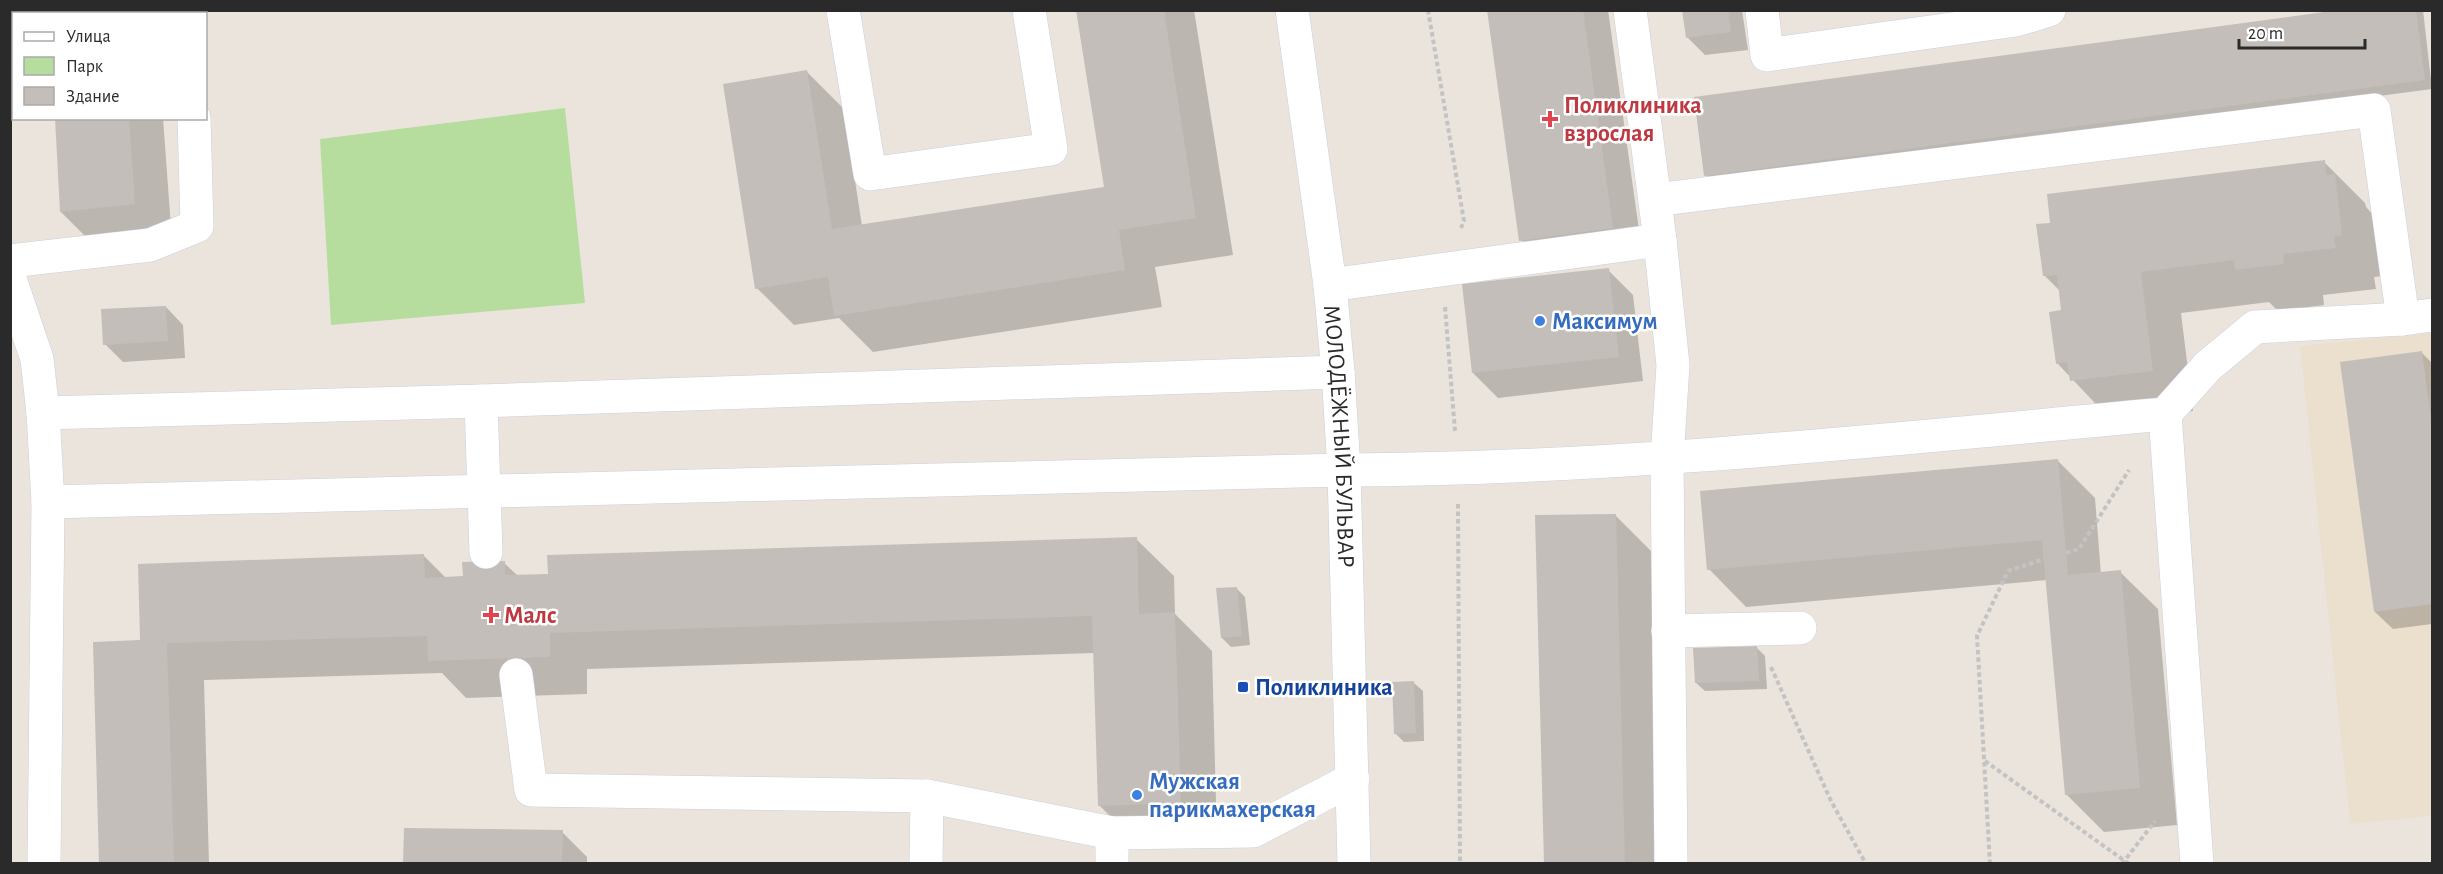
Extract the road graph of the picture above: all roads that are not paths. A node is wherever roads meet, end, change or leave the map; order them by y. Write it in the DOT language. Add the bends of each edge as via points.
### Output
graph roads {
  1 [pos="843,10"];
  2 [pos="1029,10"];
  3 [pos="1293,10"];
  4 [pos="1630,10"];
  5 [pos="1762,10"];
  6 [pos="2049,10"];
  7 [pos="194,120"];
  8 [pos="1655,200"];
  9 [pos="1660,240"];
  10 [pos="10,261"];
  11 [pos="10,279"];
  12 [pos="1330,285"];
  13 [pos="2418,317"];
  14 [pos="1338,372"];
  15 [pos="481,401"];
  16 [pos="43,413"];
  17 [pos="2165,414"];
  18 [pos="1667,459"];
  19 [pos="1344,470"];
  20 [pos="483,491"];
  21 [pos="48,501"];
  22 [pos="486,552"];
  23 [pos="1800,628"];
  24 [pos="1668,631"];
  25 [pos="516,675"];
  26 [pos="1353,779"];
  27 [pos="927,796"];
  28 [pos="1112,848"];
  29 [pos="44,864"];
  30 [pos="926,864"];
  31 [pos="1354,864"];
  32 [pos="1671,864"];
  33 [pos="2197,864"];
  1 -- 2 [label="street" via="870,174 1051,149"];
  3 -- 12 [label="street, МОЛОДЁЖНЫЙ БУЛЬВАР"];
  4 -- 8 [label="street"];
  5 -- 6 [label="street" via="1767,55 2016,20"];
  7 -- 10 [label="street" via="197,226 150,245"];
  8 -- 9 [label="street"];
  8 -- 13 [label="street" via="2374,110"];
  9 -- 12 [label="street"];
  9 -- 18 [label="street" via="1673,365"];
  11 -- 16 [label="street" via="37,358"];
  12 -- 14 [label="street, МОЛОДЁЖНЫЙ БУЛЬВАР"];
  13 -- 17 [label="street" via="2255,327 2208,366"];
  14 -- 15 [label="street"];
  14 -- 19 [label="street, МОЛОДЁЖНЫЙ БУЛЬВАР"];
  15 -- 16 [label="street"];
  15 -- 20 [label="street"];
  16 -- 21 [label="street"];
  17 -- 18 [label="street"];
  17 -- 33 [label="street"];
  18 -- 19 [label="street" via="1458,470"];
  18 -- 24 [label="street"];
  19 -- 20 [label="street"];
  19 -- 26 [label="street, МОЛОДЁЖНЫЙ БУЛЬВАР"];
  20 -- 21 [label="street"];
  20 -- 22 [label="street"];
  21 -- 29 [label="street"];
  23 -- 24 [label="street"];
  24 -- 32 [label="street"];
  25 -- 27 [label="street" via="531,790"];
  26 -- 28 [label="street" via="1253,831"];
  26 -- 31 [label="street, МОЛОДЁЖНЫЙ БУЛЬВАР"];
  27 -- 28 [label="street"];
  27 -- 30 [label="street"];
}
